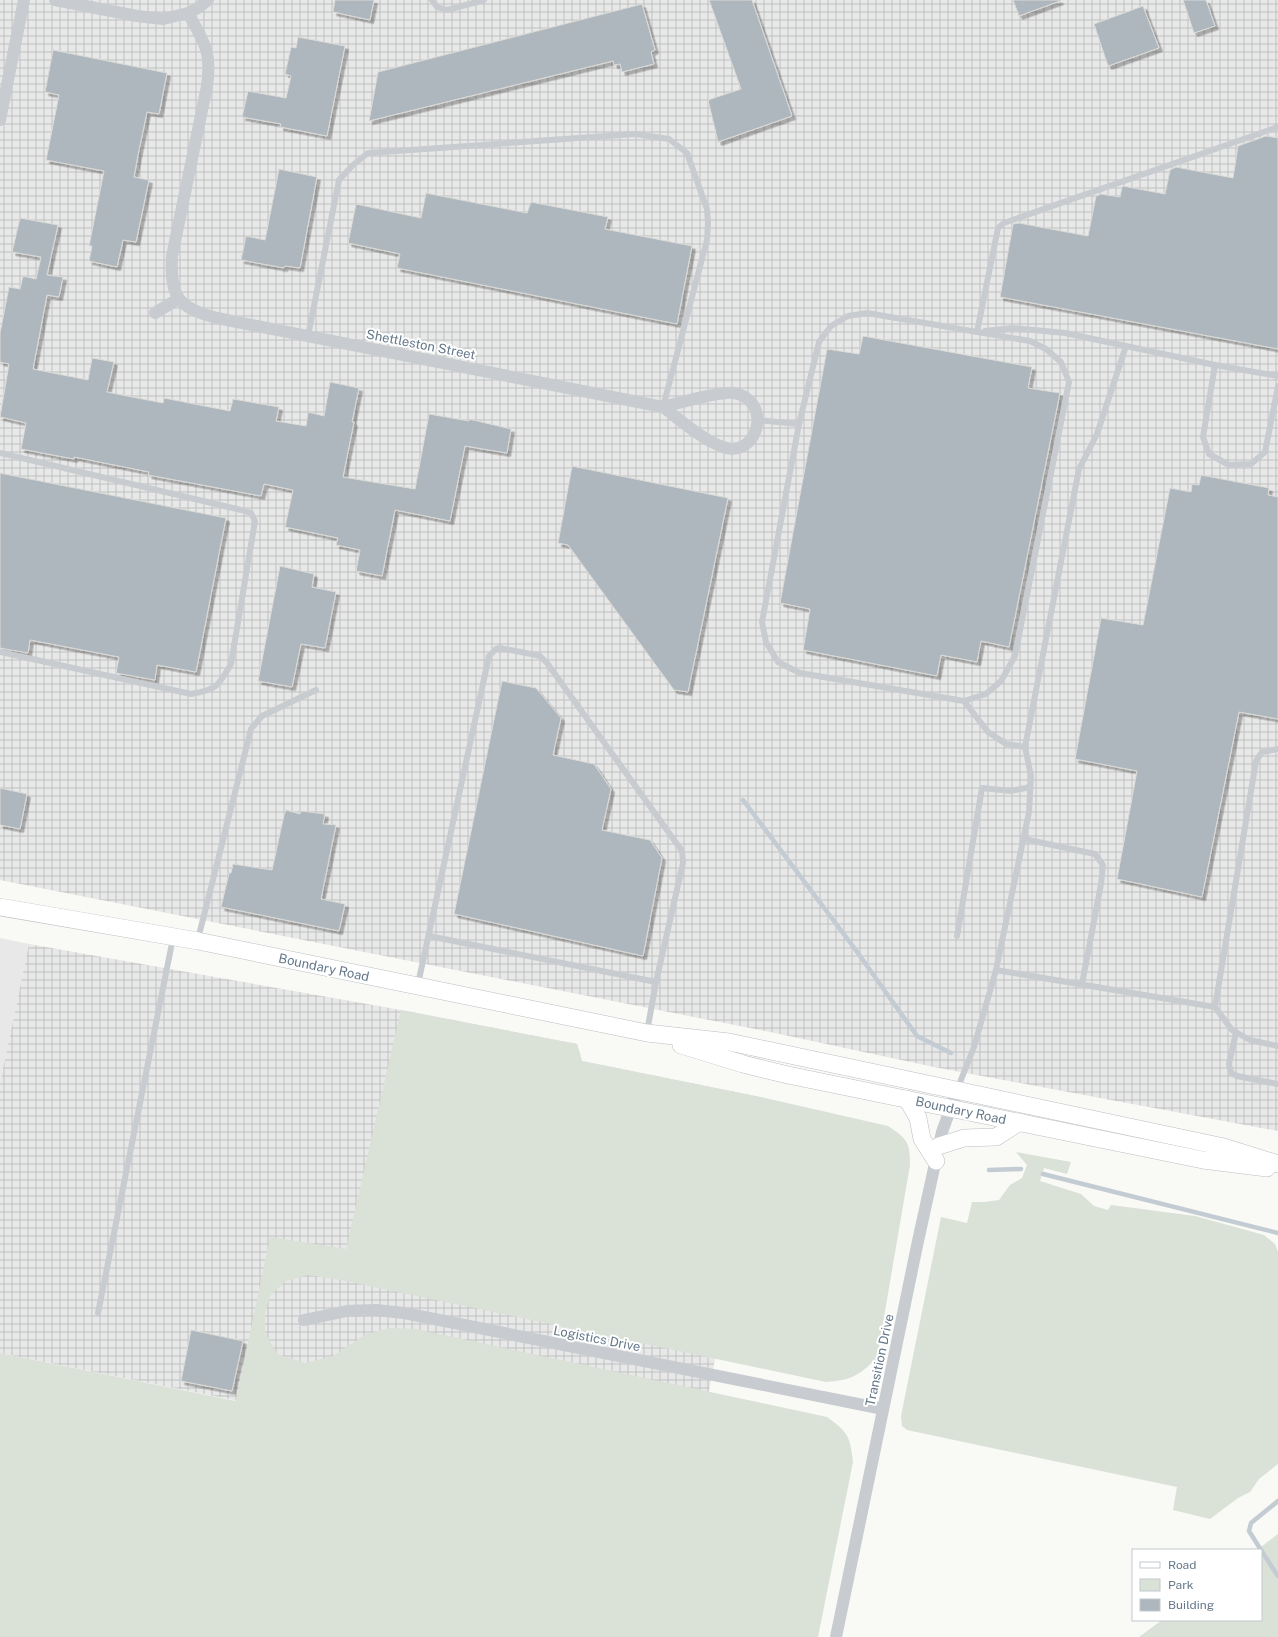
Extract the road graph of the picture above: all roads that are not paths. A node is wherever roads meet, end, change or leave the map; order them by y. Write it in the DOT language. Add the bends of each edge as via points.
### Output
graph roads {
  1 [pos="24,0"];
  2 [pos="56,0"];
  3 [pos="208,0"];
  4 [pos="432,0"];
  5 [pos="484,0"];
  6 [pos="188,13"];
  7 [pos="0,120"];
  8 [pos="1278,127"];
  9 [pos="178,299"];
  10 [pos="155,312"];
  11 [pos="977,332"];
  12 [pos="308,336"];
  13 [pos="1126,346"];
  14 [pos="1215,365"];
  15 [pos="1278,376"];
  16 [pos="1278,386"];
  17 [pos="663,407"];
  18 [pos="758,420"];
  19 [pos="799,424"];
  20 [pos="0,454"];
  21 [pos="0,652"];
  22 [pos="316,690"];
  23 [pos="964,701"];
  24 [pos="1025,747"];
  25 [pos="1278,749"];
  26 [pos="1030,787"];
  27 [pos="1024,839"];
  28 [pos="0,907"];
  29 [pos="429,936"];
  30 [pos="957,936"];
  31 [pos="173,937"];
  32 [pos="198,941"];
  33 [pos="996,970"];
  34 [pos="656,982"];
  35 [pos="1082,984"];
  36 [pos="418,986"];
  37 [pos="1215,1007"];
  38 [pos="1236,1032"];
  39 [pos="647,1033"];
  40 [pos="1278,1046"];
  41 [pos="1278,1084"];
  42 [pos="957,1091"];
  43 [pos="907,1099"];
  44 [pos="950,1108"];
  45 [pos="1020,1122"];
  46 [pos="937,1154"];
  47 [pos="1278,1164"];
  48 [pos="1278,1169"];
  49 [pos="98,1313"];
  50 [pos="304,1320"];
  51 [pos="883,1409"];
  52 [pos="836,1637"];
  1 -- 7 [label="street"];
  2 -- 6 [label="street" via="150,18 163,19"];
  3 -- 6 [label="street"];
  4 -- 5 [label="lane" via="437,7 447,10"];
  6 -- 9 [label="street" via="205,46 209,72 172,256 171,275"];
  8 -- 11 [label="lane" via="1004,223 998,228"];
  9 -- 10 [label="street"];
  9 -- 12 [label="street, Shettleston Street" via="187,307 202,314"];
  11 -- 13 [label="lane" via="1013,328 1065,333"];
  11 -- 19 [label="lane" via="867,313 848,316 831,326 819,342"];
  11 -- 23 [label="lane" via="1030,341 1046,349 1062,362 1068,382 1015,656 1001,681 986,694"];
  12 -- 17 [label="street, Shettleston Street"];
  12 -- 17 [label="lane" via="339,180 353,164 368,153 635,134 669,138 688,153 707,209 708,223 707,240"];
  13 -- 14 [label="lane"];
  13 -- 24 [label="lane" via="1097,434 1079,469"];
  14 -- 15 [label="lane"];
  14 -- 16 [label="lane" via="1203,437 1209,454 1229,465 1251,464 1265,452"];
  17 -- 18 [label="street, Shettleston Street" via="732,393 754,404"];
  17 -- 18 [label="street, Shettleston Street" via="723,448 731,449 746,445 756,431"];
  18 -- 19 [label="lane"];
  19 -- 23 [label="lane" via="762,622 766,642 778,662 800,673"];
  20 -- 21 [label="lane" via="241,510 251,513 255,522 231,664 220,684 205,692 191,694"];
  22 -- 32 [label="lane" via="262,716 251,729"];
  23 -- 24 [label="lane" via="988,732 1006,744"];
  24 -- 26 [label="lane" via="1031,776"];
  25 -- 37 [label="lane" via="1262,752 1256,761"];
  26 -- 27 [label="lane"];
  26 -- 30 [label="lane" via="1011,790 982,788"];
  27 -- 33 [label="lane"];
  27 -- 35 [label="lane" via="1095,854 1102,865 1101,884"];
  28 -- 31 [label="main road, Boundary Road"];
  29 -- 34 [label="lane"];
  29 -- 34 [label="lane" via="489,656 500,648 536,655 547,662 682,852 684,863"];
  29 -- 36 [label="lane"];
  31 -- 32 [label="main road, Boundary Road"];
  31 -- 49 [label="lane"];
  32 -- 36 [label="main road, Boundary Road"];
  33 -- 35 [label="lane"];
  33 -- 42 [label="lane" via="974,1047"];
  34 -- 39 [label="lane"];
  35 -- 37 [label="lane"];
  36 -- 39 [label="main road, Boundary Road"];
  37 -- 38 [label="lane"];
  38 -- 40 [label="lane" via="1250,1040"];
  38 -- 41 [label="lane" via="1229,1064 1231,1073"];
  39 -- 42 [label="main road, Boundary Road" via="728,1042"];
  39 -- 43 [label="main road, Boundary Road" via="743,1064"];
  42 -- 44 [label="street, Transition Drive"];
  42 -- 47 [label="main road, Boundary Road" via="1224,1147"];
  43 -- 44 [label="main road, Boundary Road"];
  43 -- 46 [label="main road" via="918,1118 922,1139"];
  44 -- 45 [label="main road, Boundary Road"];
  44 -- 46 [label="street, Transition Drive"];
  45 -- 46 [label="main road" via="996,1136 964,1138"];
  45 -- 48 [label="main road, Boundary Road" via="1203,1160"];
  46 -- 51 [label="street, Transition Drive"];
  50 -- 51 [label="street, Logistics Drive" via="347,1311 376,1310 404,1313"];
  51 -- 52 [label="street, Transition Drive"];
}
